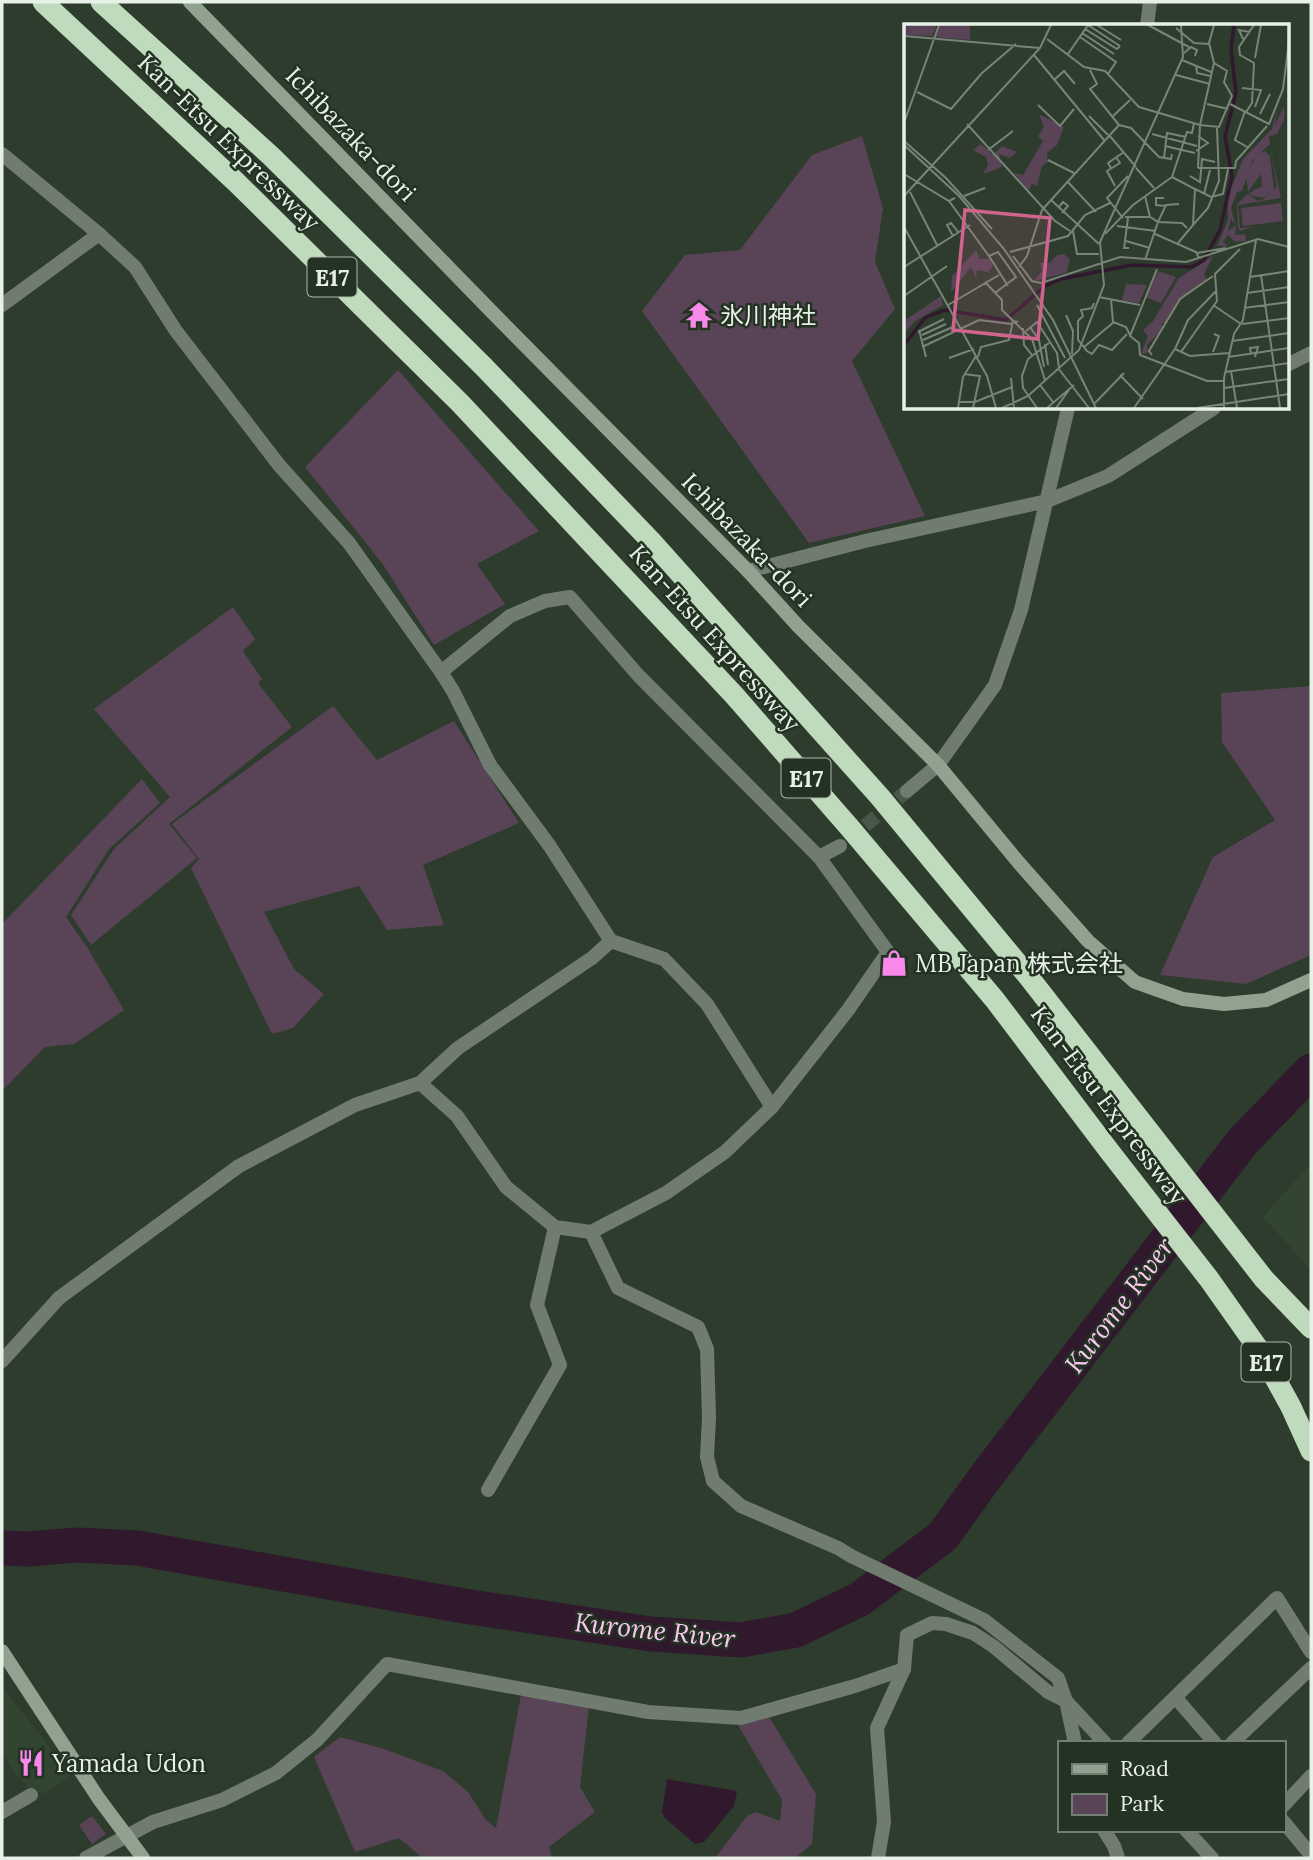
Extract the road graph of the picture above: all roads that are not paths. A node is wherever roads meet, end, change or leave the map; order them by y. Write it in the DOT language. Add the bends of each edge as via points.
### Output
graph roads {
  1 [pos="43,2"];
  2 [pos="101,2"];
  3 [pos="191,2"];
  4 [pos="1150,2"];
  5 [pos="1147,24"];
  6 [pos="2,154"];
  7 [pos="99,234"];
  8 [pos="2,305"];
  9 [pos="1311,353"];
  10 [pos="1288,364"];
  11 [pos="1068,410"];
  12 [pos="1211,410"];
  13 [pos="1047,501"];
  14 [pos="748,570"];
  15 [pos="441,672"];
  16 [pos="938,765"];
  17 [pos="907,791"];
  18 [pos="840,846"];
  19 [pos="819,857"];
  20 [pos="611,941"];
  21 [pos="1311,980"];
  22 [pos="420,1083"];
  23 [pos="772,1107"];
  24 [pos="555,1227"];
  25 [pos="591,1232"];
  26 [pos="1311,1328"];
  27 [pos="2,1361"];
  28 [pos="1311,1451"];
  29 [pos="488,1489"];
  30 [pos="2,1651"];
  31 [pos="1311,1652"];
  32 [pos="1311,1668"];
  33 [pos="904,1669"];
  34 [pos="1175,1697"];
  35 [pos="1066,1700"];
  36 [pos="1075,1741"];
  37 [pos="1103,1741"];
  38 [pos="1130,1741"];
  39 [pos="1213,1741"];
  40 [pos="1234,1741"];
  41 [pos="1311,1776"];
  42 [pos="31,1795"];
  43 [pos="1285,1804"];
  44 [pos="2,1812"];
  45 [pos="1285,1823"];
  46 [pos="1105,1832"];
  47 [pos="1188,1832"];
  48 [pos="127,1835"];
  49 [pos="1311,1855"];
  50 [pos="86,1858"];
  51 [pos="143,1858"];
  52 [pos="878,1858"];
  53 [pos="1118,1858"];
  54 [pos="1212,1858"];
  1 -- 28 [label="highway, Kan-Etsu Expressway / E17" via="236,182 460,403 734,695 995,1000 1209,1279 1262,1354"];
  2 -- 26 [label="highway, Kan-Etsu Expressway / E17" via="271,156 651,541 880,797 1028,976 1264,1279"];
  3 -- 14 [label="street, Ichibazaka-dori"];
  4 -- 5 [label="street"];
  6 -- 7 [label="street"];
  7 -- 8 [label="street"];
  7 -- 15 [label="street" via="135,267 176,331 279,465 349,543"];
  9 -- 10 [label="street"];
  11 -- 13 [label="street"];
  12 -- 13 [label="street" via="1108,476"];
  13 -- 14 [label="street"];
  13 -- 16 [label="street" via="1021,610 995,685"];
  14 -- 16 [label="street, Ichibazaka-dori"];
  15 -- 19 [label="street" via="510,616 545,601 569,597 638,675"];
  15 -- 20 [label="street" via="490,765"];
  16 -- 17 [label="street"];
  16 -- 21 [label="street, Ichibazaka-dori" via="1088,941 1135,982 1183,999 1224,1004 1266,1000"];
  18 -- 19 [label="street"];
  19 -- 23 [label="street" via="888,952"];
  20 -- 22 [label="street" via="458,1048"];
  20 -- 23 [label="street" via="664,959 707,1004"];
  22 -- 24 [label="street" via="457,1116 506,1187"];
  22 -- 27 [label="street" via="355,1105 239,1166 59,1298"];
  23 -- 25 [label="street" via="725,1152 666,1193"];
  24 -- 25 [label="street"];
  24 -- 29 [label="street" via="537,1305 560,1365"];
  25 -- 35 [label="street" via="618,1288 698,1327 707,1349 707,1457 713,1481 741,1506 984,1620 1058,1678"];
  30 -- 48 [label="street"];
  31 -- 34 [label="street" via="1277,1598"];
  32 -- 40 [label="street"];
  33 -- 35 [label="street" via="907,1635 932,1623 946,1624 973,1633 1048,1692"];
  33 -- 48 [label="street" via="741,1717 648,1712 387,1664 317,1740 275,1773 222,1800"];
  33 -- 52 [label="street" via="877,1728 884,1822"];
  34 -- 38 [label="street"];
  34 -- 39 [label="street"];
  35 -- 36 [label="street"];
  35 -- 37 [label="street"];
  41 -- 43 [label="street"];
  42 -- 44 [label="street"];
  45 -- 49 [label="street"];
  46 -- 53 [label="street"];
  47 -- 54 [label="street"];
  48 -- 50 [label="street"];
  48 -- 51 [label="street"];
}
